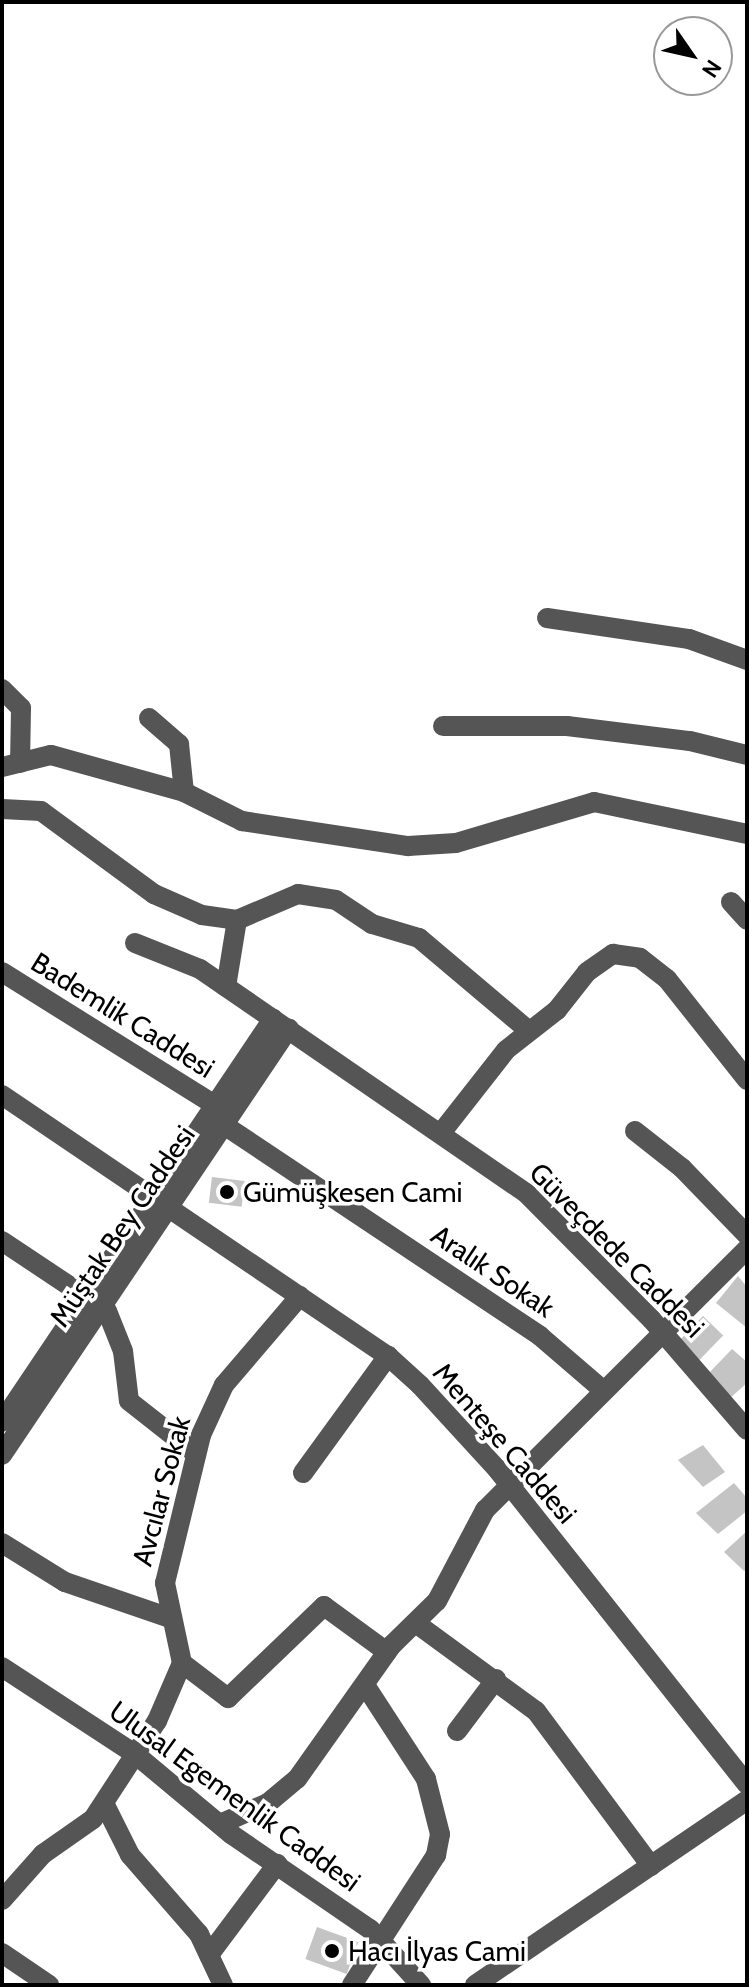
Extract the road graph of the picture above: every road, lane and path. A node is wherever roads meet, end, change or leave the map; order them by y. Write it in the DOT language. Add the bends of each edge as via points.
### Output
graph roads {
  1 [pos="547,618"];
  2 [pos="747,660"];
  3 [pos="2,689"];
  4 [pos="149,718"];
  5 [pos="443,726"];
  6 [pos="747,755"];
  7 [pos="11,765"];
  8 [pos="184,792"];
  9 [pos="2,809"];
  10 [pos="747,834"];
  11 [pos="731,902"];
  12 [pos="237,920"];
  13 [pos="747,920"];
  14 [pos="135,943"];
  15 [pos="2,972"];
  16 [pos="226,987"];
  17 [pos="281,1023"];
  18 [pos="529,1031"];
  19 [pos="747,1080"];
  20 [pos="2,1095"];
  21 [pos="215,1105"];
  22 [pos="224,1125"];
  23 [pos="635,1131"];
  24 [pos="441,1133"];
  25 [pos="161,1203"];
  26 [pos="747,1235"];
  27 [pos="2,1241"];
  28 [pos="747,1249"];
  29 [pos="300,1296"];
  30 [pos="94,1302"];
  31 [pos="664,1334"];
  32 [pos="388,1356"];
  33 [pos="604,1391"];
  34 [pos="10,1413"];
  35 [pos="747,1430"];
  36 [pos="195,1453"];
  37 [pos="2,1455"];
  38 [pos="303,1473"];
  39 [pos="508,1483"];
  40 [pos="2,1543"];
  41 [pos="170,1618"];
  42 [pos="417,1624"];
  43 [pos="387,1652"];
  44 [pos="182,1663"];
  45 [pos="2,1667"];
  46 [pos="496,1679"];
  47 [pos="365,1685"];
  48 [pos="457,1731"];
  49 [pos="135,1754"];
  50 [pos="747,1784"];
  51 [pos="747,1800"];
  52 [pos="104,1803"];
  53 [pos="220,1824"];
  54 [pos="277,1864"];
  55 [pos="651,1866"];
  56 [pos="2,1900"];
  57 [pos="383,1940"];
  58 [pos="2,1953"];
  59 [pos="209,1955"];
  60 [pos="36,1982"];
  61 [pos="218,1983"];
  62 [pos="352,1985"];
  63 [pos="421,1985"];
  64 [pos="475,1985"];
  1 -- 2 [label="street" via="689,639"];
  3 -- 7 [label="street" via="21,708"];
  4 -- 8 [label="street" via="179,744"];
  5 -- 6 [label="street" via="567,726"];
  7 -- 8 [label="street" via="51,755"];
  8 -- 10 [label="street" via="242,821 408,846 456,843 594,802"];
  9 -- 12 [label="street" via="41,811 154,894 194,912"];
  11 -- 13 [label="street"];
  12 -- 16 [label="street"];
  12 -- 18 [label="street" via="298,894 336,900 372,924 419,938"];
  14 -- 16 [label="street, Güveçdede Caddesi"];
  15 -- 21 [label="street, Bademlik Caddesi"];
  16 -- 17 [label="street, Güveçdede Caddesi"];
  17 -- 21 [label="street, Müştak Bey Caddesi"];
  17 -- 22 [label="street, Müştak Bey Caddesi"];
  17 -- 24 [label="street, Güveçdede Caddesi"];
  18 -- 19 [label="street" via="557,1010 595,964 613,954 632,955 678,990"];
  18 -- 24 [label="street" via="506,1050"];
  20 -- 25 [label="street, Menteşe Caddesi"];
  21 -- 25 [label="street, Müştak Bey Caddesi"];
  22 -- 25 [label="street, Müştak Bey Caddesi"];
  22 -- 33 [label="street, Aralık Sokak" via="540,1336"];
  23 -- 26 [label="street" via="682,1168"];
  24 -- 31 [label="street, Güveçdede Caddesi" via="548,1212"];
  25 -- 29 [label="street, Menteşe Caddesi"];
  25 -- 30 [label="street, Müştak Bey Caddesi"];
  27 -- 30 [label="street"];
  28 -- 31 [label="street"];
  29 -- 32 [label="street, Menteşe Caddesi"];
  29 -- 36 [label="street, Avcılar Sokak" via="224,1385"];
  30 -- 34 [label="street, Müştak Bey Caddesi"];
  30 -- 36 [label="street" via="117,1330 132,1407"];
  31 -- 33 [label="street"];
  31 -- 35 [label="street, Güveçdede Caddesi"];
  32 -- 38 [label="street"];
  32 -- 39 [label="street, Menteşe Caddesi"];
  33 -- 39 [label="street"];
  34 -- 37 [label="street, Müştak Bey Caddesi"];
  36 -- 41 [label="street, Avcılar Sokak" via="165,1583"];
  39 -- 42 [label="street" via="476,1522 446,1585"];
  39 -- 50 [label="street, Menteşe Caddesi"];
  40 -- 41 [label="street" via="65,1582"];
  41 -- 44 [label="street, Avcılar Sokak"];
  42 -- 43 [label="street"];
  42 -- 46 [label="street"];
  43 -- 44 [label="street" via="324,1606 228,1698"];
  43 -- 47 [label="street"];
  44 -- 49 [label="street"];
  45 -- 49 [label="street, Ulusal Egemenlik Caddesi"];
  46 -- 48 [label="street"];
  46 -- 55 [label="street" via="536,1711"];
  47 -- 53 [label="street" via="290,1786"];
  47 -- 57 [label="street" via="426,1779 440,1817 436,1855"];
  49 -- 52 [label="street"];
  49 -- 53 [label="street, Ulusal Egemenlik Caddesi"];
  51 -- 55 [label="street"];
  52 -- 56 [label="street" via="43,1854"];
  52 -- 59 [label="street" via="130,1855"];
  53 -- 54 [label="street, Ulusal Egemenlik Caddesi"];
  54 -- 57 [label="street, Ulusal Egemenlik Caddesi"];
  54 -- 59 [label="street"];
  55 -- 64 [label="street"];
  57 -- 62 [label="street"];
  57 -- 63 [label="street, Ulusal Egemenlik Caddesi"];
  58 -- 60 [label="street"];
  59 -- 61 [label="street"];
}
